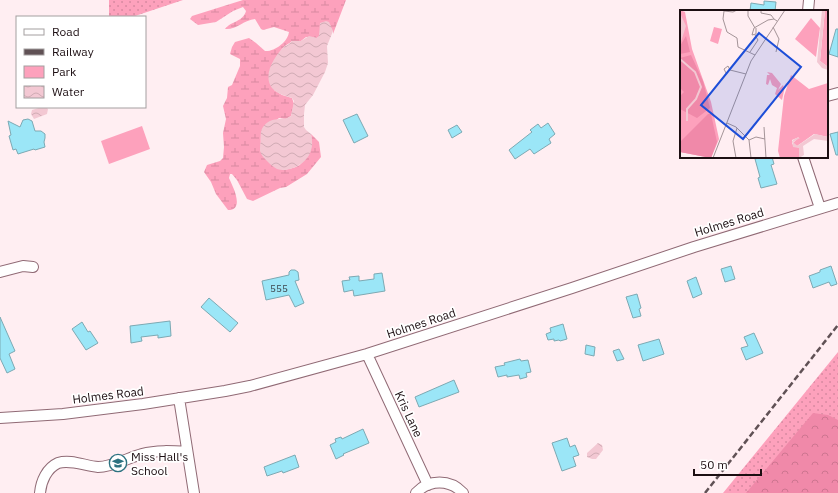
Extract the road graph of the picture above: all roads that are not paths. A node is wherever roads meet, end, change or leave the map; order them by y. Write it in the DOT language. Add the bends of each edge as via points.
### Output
graph roads {
  1 [pos="809,0"];
  2 [pos="808,10"];
  3 [pos="838,93"];
  4 [pos="828,96"];
  5 [pos="802,158"];
  6 [pos="838,203"];
  7 [pos="820,208"];
  8 [pos="33,266"];
  9 [pos="0,272"];
  10 [pos="367,354"];
  11 [pos="179,398"];
  12 [pos="0,418"];
  13 [pos="187,452"];
  14 [pos="428,485"];
  15 [pos="40,493"];
  16 [pos="194,493"];
  17 [pos="416,493"];
  18 [pos="463,493"];
  1 -- 2 [label="street"];
  3 -- 4 [label="street"];
  5 -- 7 [label="street"];
  6 -- 7 [label="street, Holmes Road"];
  7 -- 10 [label="street, Holmes Road"];
  8 -- 9 [label="street"];
  10 -- 11 [label="street, Holmes Road" via="250,386"];
  10 -- 14 [label="street, Kris Lane"];
  11 -- 12 [label="street, Holmes Road" via="63,414"];
  11 -- 13 [label="street"];
  13 -- 15 [label="street" via="144,453 97,467 59,463 49,470"];
  13 -- 16 [label="street"];
  14 -- 17 [label="street"];
  14 -- 18 [label="street" via="445,483"];
}
